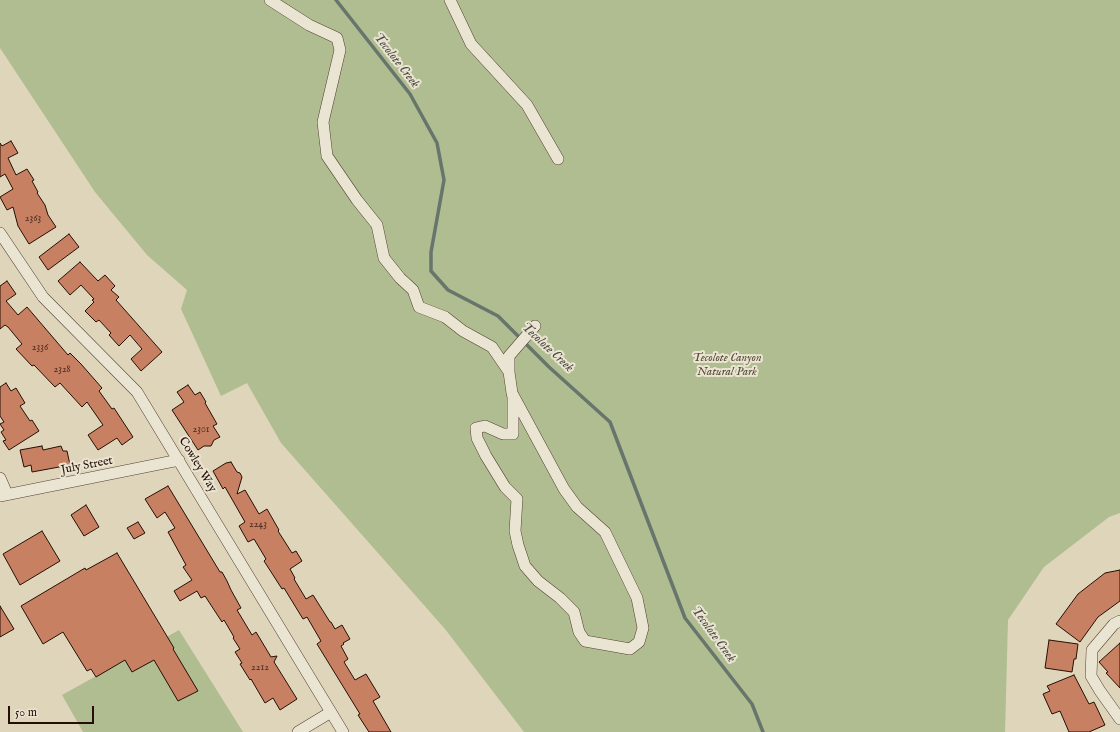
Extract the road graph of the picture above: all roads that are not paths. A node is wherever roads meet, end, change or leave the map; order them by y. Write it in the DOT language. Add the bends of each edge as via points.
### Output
graph roads {
  1 [pos="270,0"];
  2 [pos="450,0"];
  3 [pos="558,158"];
  4 [pos="0,233"];
  5 [pos="532,330"];
  6 [pos="509,372"];
  7 [pos="512,393"];
  8 [pos="179,460"];
  9 [pos="0,478"];
  10 [pos="3,495"];
  11 [pos="1117,622"];
  12 [pos="331,712"];
  13 [pos="1120,719"];
  14 [pos="298,732"];
  15 [pos="343,732"];
  1 -- 6 [label="street" via="309,25 337,38 340,50 323,122 327,156 357,200 378,225 384,258 413,290 419,307 445,317 463,331 492,347"];
  2 -- 3 [label="street" via="471,44 527,105"];
  4 -- 8 [label="street, Cowley Way" via="43,297 137,392"];
  5 -- 6 [label="street" via="509,356"];
  6 -- 7 [label="street"];
  7 -- 7 [label="street" via="513,434 503,434 485,426 476,428 477,438 486,456 505,487 517,499 515,531 525,566 538,581 574,612 579,632 585,641 630,649 639,642 644,628 637,598 605,532 577,507 564,489"];
  8 -- 10 [label="street, July Street"];
  8 -- 12 [label="street, Cowley Way"];
  9 -- 10 [label="street"];
  11 -- 13 [label="street" via="1092,650 1091,676"];
  12 -- 14 [label="street"];
  12 -- 15 [label="street, Cowley Way"];
}
